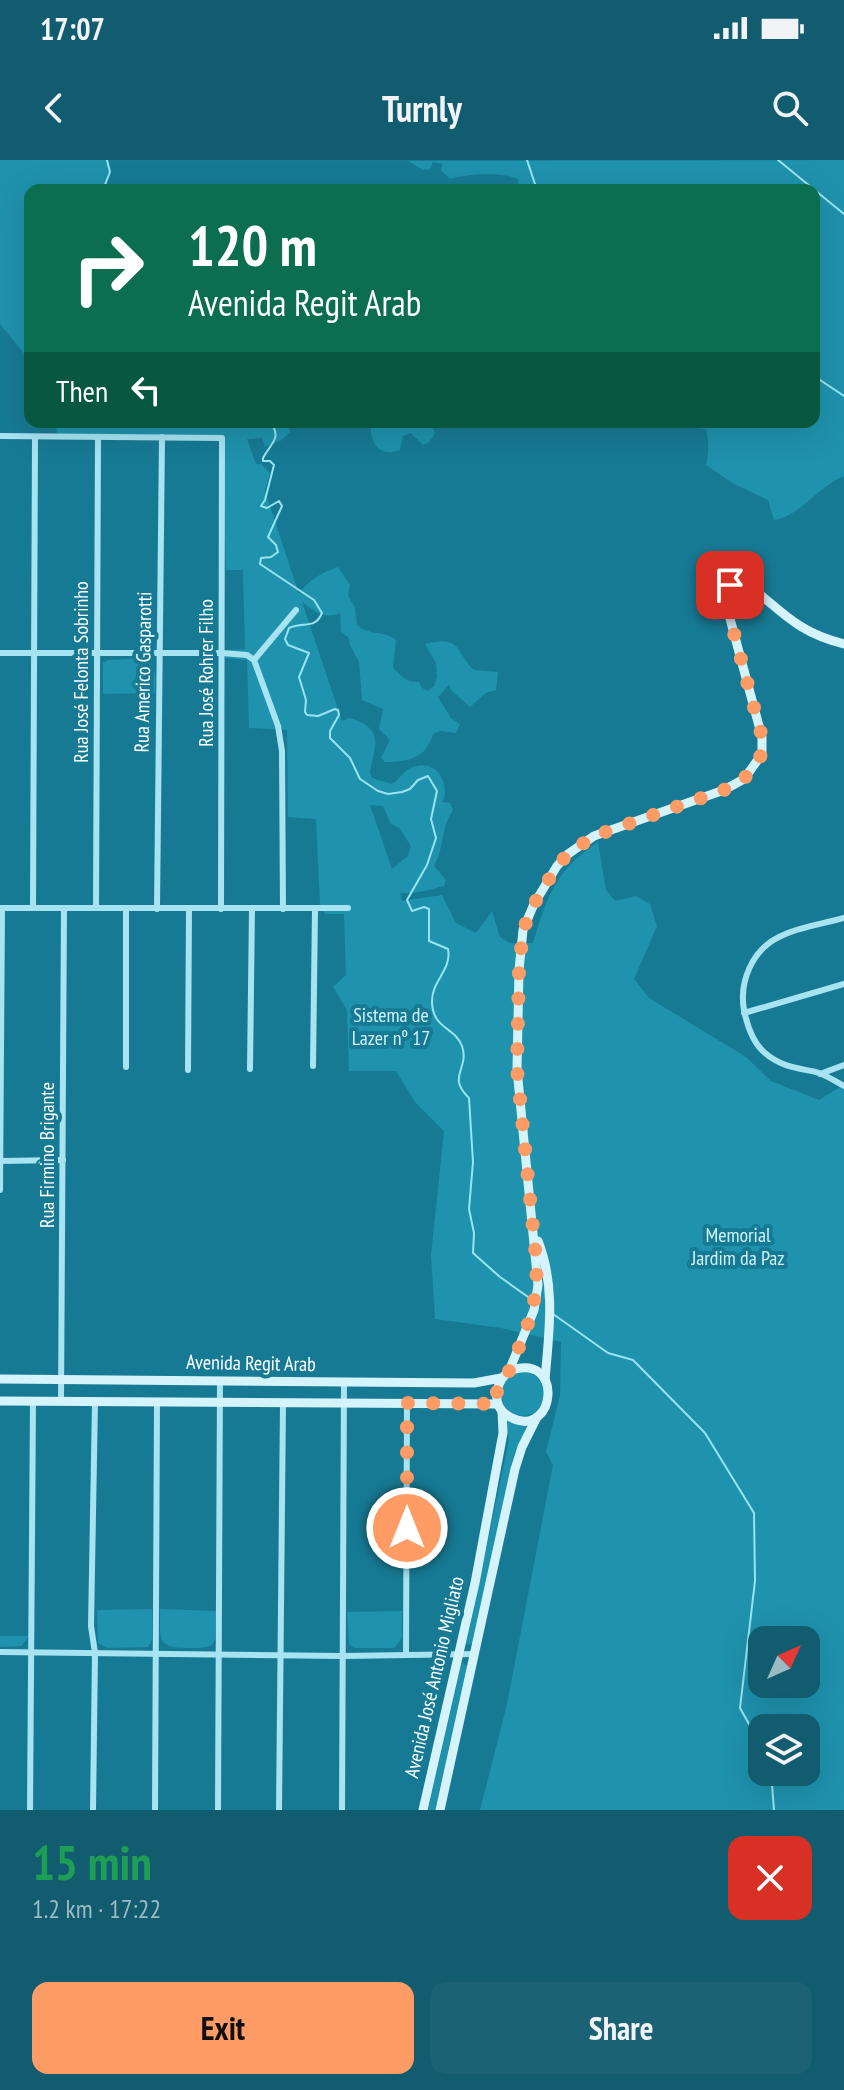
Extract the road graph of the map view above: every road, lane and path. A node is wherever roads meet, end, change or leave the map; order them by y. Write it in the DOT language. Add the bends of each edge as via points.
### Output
graph roads {
  1 [pos="0,436"];
  2 [pos="35,437"];
  3 [pos="98,437"];
  4 [pos="162,437"];
  5 [pos="296,610"];
  6 [pos="844,644"];
  7 [pos="0,653"];
  8 [pos="34,653"];
  9 [pos="97,653"];
  10 [pos="222,653"];
  11 [pos="160,654"];
  12 [pos="254,660"];
  13 [pos="33,907"];
  14 [pos="1,908"];
  15 [pos="96,908"];
  16 [pos="252,908"];
  17 [pos="348,908"];
  18 [pos="64,909"];
  19 [pos="126,909"];
  20 [pos="157,909"];
  21 [pos="189,909"];
  22 [pos="221,909"];
  23 [pos="283,909"];
  24 [pos="315,909"];
  25 [pos="844,918"];
  26 [pos="844,984"];
  27 [pos="744,1013"];
  28 [pos="844,1065"];
  29 [pos="313,1066"];
  30 [pos="126,1067"];
  31 [pos="250,1069"];
  32 [pos="188,1070"];
  33 [pos="820,1074"];
  34 [pos="844,1086"];
  35 [pos="63,1160"];
  36 [pos="0,1161"];
  37 [pos="0,1190"];
  38 [pos="534,1230"];
  39 [pos="505,1375"];
  40 [pos="0,1379"];
  41 [pos="62,1379"];
  42 [pos="220,1380"];
  43 [pos="545,1380"];
  44 [pos="344,1382"];
  45 [pos="0,1401"];
  46 [pos="33,1401"];
  47 [pos="61,1401"];
  48 [pos="95,1402"];
  49 [pos="157,1402"];
  50 [pos="220,1402"];
  51 [pos="283,1403"];
  52 [pos="345,1403"];
  53 [pos="407,1403"];
  54 [pos="500,1408"];
  55 [pos="537,1417"];
  56 [pos="0,1652"];
  57 [pos="32,1652"];
  58 [pos="95,1653"];
  59 [pos="155,1653"];
  60 [pos="219,1653"];
  61 [pos="406,1653"];
  62 [pos="475,1654"];
  63 [pos="281,1655"];
  64 [pos="457,1655"];
  65 [pos="343,1656"];
  66 [pos="30,1810"];
  67 [pos="93,1810"];
  68 [pos="155,1810"];
  69 [pos="218,1810"];
  70 [pos="279,1810"];
  71 [pos="342,1810"];
  72 [pos="423,1810"];
  73 [pos="440,1810"];
  1 -- 2 [label="street"];
  2 -- 3 [label="street"];
  2 -- 8 [label="street"];
  3 -- 4 [label="street"];
  3 -- 9 [label="street, Rua José Felonta Sobrinho"];
  4 -- 10 [label="street, Rua José Rohrer Filho" via="222,438"];
  4 -- 11 [label="street, Rua Americo Gasparotti"];
  5 -- 12 [label="street"];
  6 -- 38 [label="main road" via="797,626 746,583 730,585 725,600 762,737 762,754 754,768 724,790 594,836 557,866 534,904 523,930 517,1069"];
  7 -- 8 [label="street"];
  8 -- 9 [label="street"];
  8 -- 13 [label="street"];
  9 -- 11 [label="street"];
  9 -- 15 [label="street, Rua José Felonta Sobrinho"];
  10 -- 11 [label="street"];
  10 -- 12 [label="street"];
  10 -- 22 [label="street, Rua José Rohrer Filho"];
  11 -- 20 [label="street, Rua Americo Gasparotti"];
  12 -- 23 [label="street" via="282,751"];
  13 -- 14 [label="street"];
  13 -- 18 [label="street"];
  14 -- 36 [label="street"];
  15 -- 18 [label="street"];
  15 -- 19 [label="street"];
  16 -- 22 [label="street"];
  16 -- 23 [label="street"];
  16 -- 31 [label="street"];
  17 -- 24 [label="street"];
  18 -- 35 [label="street, Rua Firmino Brigante"];
  19 -- 20 [label="street"];
  19 -- 30 [label="street"];
  20 -- 21 [label="street"];
  21 -- 22 [label="street"];
  21 -- 32 [label="street"];
  23 -- 24 [label="street"];
  24 -- 29 [label="street"];
  25 -- 27 [label="street" via="779,936 757,956 746,973"];
  26 -- 27 [label="street"];
  27 -- 33 [label="street" via="765,1053 792,1068"];
  28 -- 33 [label="street"];
  33 -- 34 [label="street"];
  35 -- 36 [label="street"];
  35 -- 41 [label="street, Rua Firmino Brigante"];
  36 -- 37 [label="street"];
  38 -- 39 [label="main road" via="536,1302"];
  38 -- 43 [label="main road" via="550,1283"];
  39 -- 43 [label="main road" via="518,1367 529,1368"];
  39 -- 44 [label="main road, Avenida Regit Arab" via="474,1383"];
  39 -- 54 [label="main road" via="496,1389"];
  40 -- 41 [label="main road, Avenida Regit Arab"];
  41 -- 42 [label="main road, Avenida Regit Arab"];
  41 -- 47 [label="street, Rua Firmino Brigante"];
  42 -- 44 [label="main road, Avenida Regit Arab"];
  42 -- 50 [label="street"];
  43 -- 55 [label="main road" via="549,1398"];
  44 -- 52 [label="street"];
  45 -- 46 [label="main road, Avenida Regit Arab"];
  46 -- 47 [label="main road, Avenida Regit Arab"];
  46 -- 57 [label="street"];
  47 -- 48 [label="main road, Avenida Regit Arab"];
  48 -- 49 [label="main road, Avenida Regit Arab"];
  48 -- 58 [label="street"];
  49 -- 50 [label="main road, Avenida Regit Arab"];
  49 -- 59 [label="street"];
  50 -- 51 [label="main road, Avenida Regit Arab"];
  50 -- 60 [label="street"];
  51 -- 52 [label="main road, Avenida Regit Arab"];
  51 -- 63 [label="street"];
  52 -- 53 [label="main road, Avenida Regit Arab"];
  52 -- 65 [label="street"];
  53 -- 54 [label="main road, Avenida Regit Arab"];
  53 -- 61 [label="street"];
  54 -- 55 [label="main road" via="516,1420"];
  54 -- 64 [label="main road, Avenida José Antonio Migliato" via="503,1433"];
  55 -- 62 [label="main road, Avenida José Antonio Migliato" via="515,1469"];
  56 -- 57 [label="street"];
  57 -- 58 [label="street"];
  57 -- 66 [label="street"];
  58 -- 59 [label="street"];
  58 -- 67 [label="street"];
  59 -- 60 [label="street"];
  59 -- 68 [label="street"];
  60 -- 63 [label="street"];
  60 -- 69 [label="street"];
  61 -- 64 [label="street"];
  61 -- 65 [label="street"];
  62 -- 64 [label="street"];
  62 -- 73 [label="main road, Avenida José Antonio Migliato"];
  63 -- 65 [label="street"];
  63 -- 70 [label="street"];
  64 -- 72 [label="main road, Avenida José Antonio Migliato"];
  65 -- 71 [label="street"];
}
